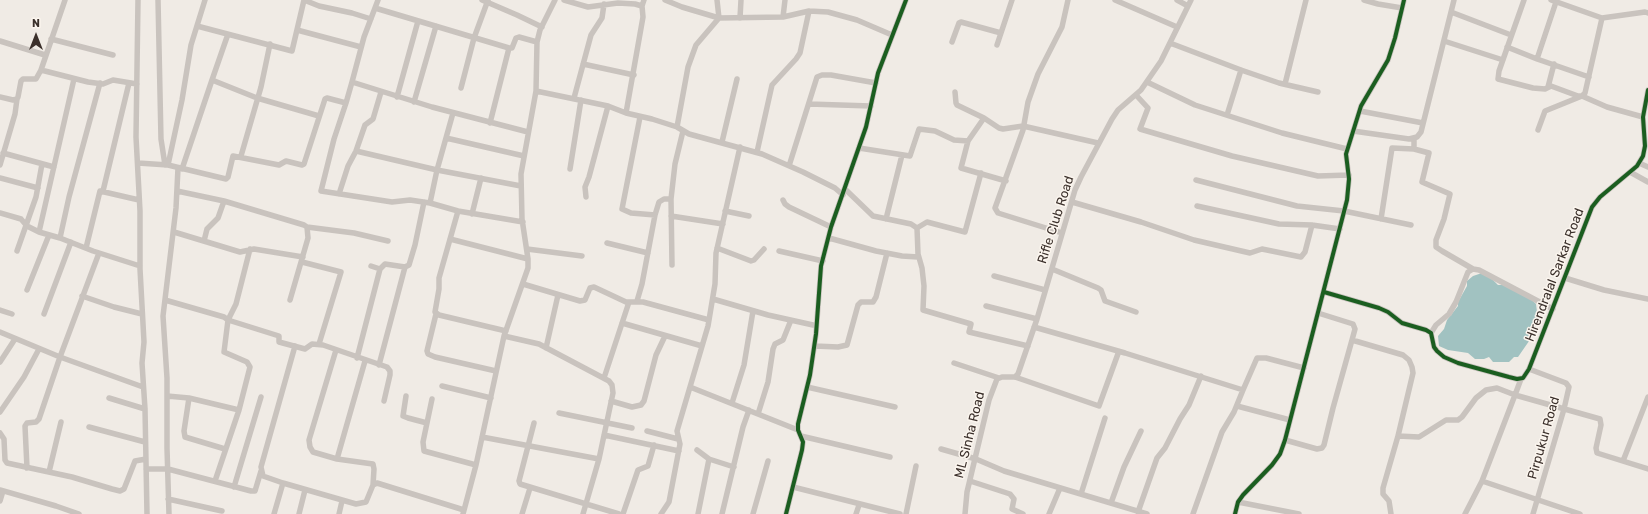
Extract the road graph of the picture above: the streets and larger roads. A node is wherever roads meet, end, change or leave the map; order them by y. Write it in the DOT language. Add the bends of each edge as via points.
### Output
graph roads {
  1 [pos="65,0"];
  2 [pos="138,0"];
  3 [pos="158,0"];
  4 [pos="205,0"];
  5 [pos="304,0"];
  6 [pos="378,0"];
  7 [pos="486,0"];
  8 [pos="555,0"];
  9 [pos="564,0"];
  10 [pos="644,0"];
  11 [pos="665,0"];
  12 [pos="717,0"];
  13 [pos="740,0"];
  14 [pos="785,0"];
  15 [pos="906,0"];
  16 [pos="1012,0"];
  17 [pos="1068,0"];
  18 [pos="1115,0"];
  19 [pos="1177,0"];
  20 [pos="1306,0"];
  21 [pos="1364,0"];
  22 [pos="1404,0"];
  23 [pos="1454,0"];
  24 [pos="1524,0"];
  25 [pos="1553,1"];
  26 [pos="625,2"];
  27 [pos="1189,3"];
  28 [pos="604,4"];
  29 [pos="642,6"];
  30 [pos="375,8"];
  31 [pos="1402,8"];
  32 [pos="809,11"];
  33 [pos="1451,12"];
  34 [pos="1648,13"];
  35 [pos="783,17"];
  36 [pos="719,18"];
  37 [pos="740,18"];
  38 [pos="1602,18"];
  39 [pos="371,19"];
  40 [pos="418,21"];
  41 [pos="197,26"];
  42 [pos="436,26"];
  43 [pos="542,27"];
  44 [pos="1177,27"];
  45 [pos="297,30"];
  46 [pos="1001,33"];
  47 [pos="228,34"];
  48 [pos="892,35"];
  49 [pos="1512,35"];
  50 [pos="51,38"];
  51 [pos="474,38"];
  52 [pos="0,41"];
  53 [pos="1444,41"];
  54 [pos="538,42"];
  55 [pos="952,42"];
  56 [pos="1170,43"];
  57 [pos="270,44"];
  58 [pos="997,45"];
  59 [pos="361,47"];
  60 [pos="1507,47"];
  61 [pos="509,48"];
  62 [pos="45,55"];
  63 [pos="113,55"];
  64 [pos="1538,59"];
  65 [pos="1503,60"];
  66 [pos="584,64"];
  67 [pos="1554,64"];
  68 [pos="41,70"];
  69 [pos="1241,70"];
  70 [pos="634,75"];
  71 [pos="1589,77"];
  72 [pos="74,79"];
  73 [pos="737,79"];
  74 [pos="212,80"];
  75 [pos="352,82"];
  76 [pos="1147,82"];
  77 [pos="129,83"];
  78 [pos="100,84"];
  79 [pos="137,84"];
  80 [pos="876,84"];
  81 [pos="1284,84"];
  82 [pos="1548,87"];
  83 [pos="461,88"];
  84 [pos="1648,90"];
  85 [pos="536,91"];
  86 [pos="381,92"];
  87 [pos="955,92"];
  88 [pos="1318,92"];
  89 [pos="1136,95"];
  90 [pos="1582,96"];
  91 [pos="0,97"];
  92 [pos="397,97"];
  93 [pos="257,98"];
  94 [pos="574,98"];
  95 [pos="17,99"];
  96 [pos="581,100"];
  97 [pos="414,102"];
  98 [pos="346,103"];
  99 [pos="809,104"];
  100 [pos="608,106"];
  101 [pos="871,106"];
  102 [pos="1360,111"];
  103 [pos="453,113"];
  104 [pos="626,113"];
  105 [pos="1227,115"];
  106 [pos="319,116"];
  107 [pos="640,117"];
  108 [pos="1644,117"];
  109 [pos="984,118"];
  110 [pos="490,123"];
  111 [pos="1423,123"];
  112 [pos="1023,126"];
  113 [pos="677,127"];
  114 [pos="1646,128"];
  115 [pos="1538,130"];
  116 [pos="683,131"];
  117 [pos="1353,131"];
  118 [pos="528,132"];
  119 [pos="446,138"];
  120 [pos="1414,138"];
  121 [pos="968,141"];
  122 [pos="722,142"];
  123 [pos="1098,144"];
  124 [pos="1646,146"];
  125 [pos="740,147"];
  126 [pos="859,148"];
  127 [pos="1347,149"];
  128 [pos="1414,149"];
  129 [pos="356,151"];
  130 [pos="757,152"];
  131 [pos="3,153"];
  132 [pos="902,155"];
  133 [pos="241,156"];
  134 [pos="524,156"];
  135 [pos="138,163"];
  136 [pos="1639,163"];
  137 [pos="42,164"];
  138 [pos="0,165"];
  139 [pos="164,165"];
  140 [pos="789,166"];
  141 [pos="54,167"];
  142 [pos="1648,167"];
  143 [pos="180,168"];
  144 [pos="570,169"];
  145 [pos="437,170"];
  146 [pos="1630,172"];
  147 [pos="981,174"];
  148 [pos="1349,175"];
  149 [pos="0,178"];
  150 [pos="481,178"];
  151 [pos="1196,180"];
  152 [pos="1006,181"];
  153 [pos="1648,182"];
  154 [pos="522,186"];
  155 [pos="38,188"];
  156 [pos="845,189"];
  157 [pos="104,191"];
  158 [pos="177,191"];
  159 [pos="339,194"];
  160 [pos="843,196"];
  161 [pos="586,197"];
  162 [pos="671,199"];
  163 [pos="139,200"];
  164 [pos="783,200"];
  165 [pos="224,201"];
  166 [pos="424,202"];
  167 [pos="1072,202"];
  168 [pos="430,204"];
  169 [pos="1197,206"];
  170 [pos="458,211"];
  171 [pos="725,211"];
  172 [pos="1344,211"];
  173 [pos="0,213"];
  174 [pos="472,214"];
  175 [pos="655,215"];
  176 [pos="671,216"];
  177 [pos="749,216"];
  178 [pos="886,219"];
  179 [pos="1381,219"];
  180 [pos="523,222"];
  181 [pos="723,224"];
  182 [pos="1312,225"];
  183 [pos="1411,225"];
  184 [pos="27,226"];
  185 [pos="307,227"];
  186 [pos="831,227"];
  187 [pos="917,228"];
  188 [pos="1340,229"];
  189 [pos="39,232"];
  190 [pos="174,232"];
  191 [pos="1062,233"];
  192 [pos="49,235"];
  193 [pos="60,238"];
  194 [pos="829,238"];
  195 [pos="450,239"];
  196 [pos="204,240"];
  197 [pos="388,241"];
  198 [pos="71,242"];
  199 [pos="607,244"];
  200 [pos="86,248"];
  201 [pos="717,248"];
  202 [pos="250,249"];
  203 [pos="527,249"];
  204 [pos="764,249"];
  205 [pos="17,251"];
  206 [pos="779,252"];
  207 [pos="99,253"];
  208 [pos="648,253"];
  209 [pos="887,253"];
  210 [pos="582,256"];
  211 [pos="918,257"];
  212 [pos="528,258"];
  213 [pos="302,260"];
  214 [pos="822,261"];
  215 [pos="672,265"];
  216 [pos="140,266"];
  217 [pos="372,266"];
  218 [pos="405,267"];
  219 [pos="380,269"];
  220 [pos="1052,269"];
  221 [pos="1473,269"];
  222 [pos="994,276"];
  223 [pos="1565,278"];
  224 [pos="523,284"];
  225 [pos="27,290"];
  226 [pos="1045,290"];
  227 [pos="1324,292"];
  228 [pos="558,295"];
  229 [pos="82,296"];
  230 [pos="713,299"];
  231 [pos="1648,299"];
  232 [pos="165,300"];
  233 [pos="290,300"];
  234 [pos="637,301"];
  235 [pos="629,302"];
  236 [pos="986,306"];
  237 [pos="1553,309"];
  238 [pos="0,310"];
  239 [pos="753,311"];
  240 [pos="1136,312"];
  241 [pos="1318,313"];
  242 [pos="12,314"];
  243 [pos="44,314"];
  244 [pos="142,314"];
  245 [pos="436,314"];
  246 [pos="1037,319"];
  247 [pos="228,320"];
  248 [pos="709,320"];
  249 [pos="790,320"];
  250 [pos="622,323"];
  251 [pos="813,325"];
  252 [pos="1034,327"];
  253 [pos="0,332"];
  254 [pos="505,334"];
  255 [pos="1431,334"];
  256 [pos="665,336"];
  257 [pos="14,338"];
  258 [pos="1352,340"];
  259 [pos="319,344"];
  260 [pos="295,346"];
  261 [pos="702,346"];
  262 [pos="815,346"];
  263 [pos="1028,346"];
  264 [pos="546,348"];
  265 [pos="39,349"];
  266 [pos="336,350"];
  267 [pos="1119,351"];
  268 [pos="60,357"];
  269 [pos="356,358"];
  270 [pos="365,360"];
  271 [pos="0,362"];
  272 [pos="954,363"];
  273 [pos="379,365"];
  274 [pos="1304,368"];
  275 [pos="1529,369"];
  276 [pos="496,371"];
  277 [pos="1201,376"];
  278 [pos="1015,377"];
  279 [pos="604,378"];
  280 [pos="999,378"];
  281 [pos="1521,379"];
  282 [pos="442,386"];
  283 [pos="143,387"];
  284 [pos="690,387"];
  285 [pos="807,387"];
  286 [pos="1243,390"];
  287 [pos="1515,395"];
  288 [pos="167,396"];
  289 [pos="406,396"];
  290 [pos="1648,397"];
  291 [pos="109,398"];
  292 [pos="189,398"];
  293 [pos="261,398"];
  294 [pos="491,398"];
  295 [pos="432,399"];
  296 [pos="384,401"];
  297 [pos="611,401"];
  298 [pos="732,403"];
  299 [pos="1237,406"];
  300 [pos="895,407"];
  301 [pos="146,409"];
  302 [pos="1564,409"];
  303 [pos="240,410"];
  304 [pos="749,410"];
  305 [pos="0,412"];
  306 [pos="559,413"];
  307 [pos="758,414"];
  308 [pos="1106,418"];
  309 [pos="1290,420"];
  310 [pos="61,422"];
  311 [pos="606,422"];
  312 [pos="427,424"];
  313 [pos="534,424"];
  314 [pos="88,427"];
  315 [pos="632,428"];
  316 [pos="798,430"];
  317 [pos="647,431"];
  318 [pos="1141,431"];
  319 [pos="0,433"];
  320 [pos="604,434"];
  321 [pos="801,436"];
  322 [pos="1398,436"];
  323 [pos="482,437"];
  324 [pos="678,439"];
  325 [pos="1285,440"];
  326 [pos="146,442"];
  327 [pos="654,445"];
  328 [pos="529,447"];
  329 [pos="941,449"];
  330 [pos="225,450"];
  331 [pos="697,450"];
  332 [pos="679,451"];
  333 [pos="890,457"];
  334 [pos="146,459"];
  335 [pos="337,459"];
  336 [pos="599,459"];
  337 [pos="709,459"];
  338 [pos="976,459"];
  339 [pos="768,461"];
  340 [pos="1623,461"];
  341 [pos="476,465"];
  342 [pos="916,466"];
  343 [pos="734,467"];
  344 [pos="27,468"];
  345 [pos="146,469"];
  346 [pos="167,469"];
  347 [pos="1648,469"];
  348 [pos="261,471"];
  349 [pos="49,472"];
  350 [pos="215,481"];
  351 [pos="970,481"];
  352 [pos="1482,481"];
  353 [pos="283,483"];
  354 [pos="373,485"];
  355 [pos="234,487"];
  356 [pos="792,487"];
  357 [pos="530,488"];
  358 [pos="1060,488"];
  359 [pos="305,490"];
  360 [pos="2,491"];
  361 [pos="1081,494"];
  362 [pos="168,499"];
  363 [pos="1537,500"];
  364 [pos="342,501"];
  365 [pos="0,502"];
  366 [pos="1238,502"];
  367 [pos="586,503"];
  368 [pos="1111,503"];
  369 [pos="859,505"];
  370 [pos="222,511"];
  371 [pos="463,512"];
  372 [pos="1142,513"];
  373 [pos="79,514"];
  374 [pos="147,514"];
  375 [pos="171,514"];
  376 [pos="274,514"];
  377 [pos="299,514"];
  378 [pos="339,514"];
  379 [pos="522,514"];
  380 [pos="583,514"];
  381 [pos="619,514"];
  382 [pos="622,514"];
  383 [pos="661,514"];
  384 [pos="698,514"];
  385 [pos="722,514"];
  386 [pos="753,514"];
  387 [pos="786,514"];
  388 [pos="856,514"];
  389 [pos="900,514"];
  390 [pos="906,514"];
  391 [pos="965,514"];
  392 [pos="1023,514"];
  393 [pos="1048,514"];
  394 [pos="1193,514"];
  395 [pos="1235,514"];
  396 [pos="1299,514"];
  397 [pos="1391,514"];
  398 [pos="1465,514"];
  399 [pos="1533,514"];
  400 [pos="1580,514"];
  1 -- 50 [label="street"];
  2 -- 79 [label="street"];
  3 -- 139 [label="street" via="160,139"];
  4 -- 41 [label="street"];
  5 -- 39 [label="street"];
  5 -- 45 [label="street"];
  6 -- 30 [label="street"];
  7 -- 43 [label="street"];
  7 -- 51 [label="street"];
  8 -- 43 [label="street"];
  9 -- 28 [label="street" via="588,7"];
  10 -- 29 [label="street"];
  11 -- 36 [label="street"];
  12 -- 36 [label="street"];
  13 -- 37 [label="street"];
  14 -- 35 [label="street"];
  15 -- 48 [label="street"];
  16 -- 46 [label="street"];
  17 -- 112 [label="street" via="1062,27 1030,95"];
  18 -- 44 [label="street"];
  19 -- 27 [label="street"];
  20 -- 81 [label="street"];
  21 -- 31 [label="street"];
  22 -- 31 [label="street"];
  23 -- 33 [label="street"];
  24 -- 49 [label="street"];
  25 -- 38 [label="street"];
  25 -- 64 [label="street"];
  26 -- 28 [label="street"];
  26 -- 29 [label="street"];
  27 -- 44 [label="street, Rifle Club Road"];
  28 -- 66 [label="street" via="602,18 591,34"];
  29 -- 70 [label="street" via="643,17"];
  30 -- 39 [label="street"];
  30 -- 40 [label="street"];
  31 -- 102 [label="street" via="1388,60"];
  32 -- 35 [label="street"];
  32 -- 48 [label="street" via="828,12 857,20"];
  32 -- 130 [label="street" via="800,53 772,85"];
  33 -- 49 [label="street"];
  33 -- 53 [label="street"];
  34 -- 38 [label="street"];
  35 -- 37 [label="street"];
  36 -- 37 [label="street"];
  36 -- 113 [label="street" via="696,46 688,67"];
  38 -- 71 [label="street"];
  39 -- 59 [label="street"];
  40 -- 42 [label="street"];
  40 -- 92 [label="street"];
  41 -- 47 [label="street"];
  41 -- 139 [label="street" via="191,45 173,143"];
  42 -- 51 [label="street"];
  42 -- 97 [label="street"];
  43 -- 54 [label="street"];
  44 -- 56 [label="street, Rifle Club Road"];
  45 -- 57 [label="street" via="292,50"];
  45 -- 59 [label="street"];
  46 -- 55 [label="street" via="961,22"];
  46 -- 58 [label="street"];
  47 -- 57 [label="street"];
  47 -- 74 [label="street"];
  48 -- 80 [label="street"];
  49 -- 60 [label="street"];
  50 -- 62 [label="street"];
  50 -- 63 [label="street"];
  51 -- 61 [label="street"];
  51 -- 83 [label="street"];
  52 -- 62 [label="street"];
  53 -- 65 [label="street"];
  53 -- 111 [label="street"];
  54 -- 61 [label="street" via="519,37 512,48"];
  54 -- 85 [label="street"];
  56 -- 69 [label="street"];
  56 -- 76 [label="street, Rifle Club Road"];
  57 -- 93 [label="street"];
  59 -- 75 [label="street"];
  60 -- 64 [label="street"];
  60 -- 65 [label="street"];
  61 -- 110 [label="street"];
  62 -- 68 [label="street"];
  64 -- 67 [label="street"];
  65 -- 82 [label="street" via="1498,77 1500,80 1541,90"];
  66 -- 70 [label="street"];
  66 -- 94 [label="street"];
  67 -- 71 [label="street"];
  67 -- 82 [label="street"];
  68 -- 72 [label="street"];
  68 -- 95 [label="street" via="36,79 21,80"];
  69 -- 81 [label="street"];
  69 -- 105 [label="street"];
  70 -- 104 [label="street"];
  71 -- 90 [label="street"];
  72 -- 78 [label="street"];
  72 -- 141 [label="street"];
  73 -- 122 [label="street"];
  74 -- 93 [label="street"];
  74 -- 143 [label="street"];
  75 -- 86 [label="street"];
  75 -- 98 [label="street"];
  76 -- 89 [label="street, Rifle Club Road"];
  76 -- 105 [label="street" via="1194,105"];
  77 -- 78 [label="street" via="113,80"];
  77 -- 79 [label="street"];
  77 -- 157 [label="street"];
  78 -- 193 [label="street"];
  79 -- 135 [label="street"];
  80 -- 99 [label="street" via="822,75 815,81"];
  80 -- 101 [label="street"];
  81 -- 88 [label="street"];
  82 -- 90 [label="street"];
  84 -- 108 [label="street, Hirendralal Sarkar Road"];
  85 -- 94 [label="street"];
  85 -- 118 [label="street"];
  86 -- 92 [label="street"];
  86 -- 129 [label="street" via="374,119 365,125"];
  87 -- 109 [label="street" via="957,105"];
  89 -- 123 [label="street, Rifle Club Road" via="1118,110"];
  89 -- 148 [label="street" via="1148,108 1140,129 1232,156 1318,176"];
  90 -- 108 [label="street" via="1607,107"];
  90 -- 115 [label="street" via="1545,111"];
  91 -- 95 [label="street"];
  92 -- 97 [label="street"];
  93 -- 106 [label="street"];
  93 -- 133 [label="street"];
  94 -- 96 [label="street"];
  95 -- 131 [label="street"];
  96 -- 100 [label="street"];
  96 -- 144 [label="street"];
  97 -- 103 [label="street"];
  98 -- 106 [label="street" via="326,98"];
  98 -- 159 [label="street" via="321,192"];
  99 -- 101 [label="street"];
  99 -- 140 [label="street"];
  100 -- 104 [label="street"];
  100 -- 161 [label="street" via="585,187"];
  101 -- 126 [label="street"];
  102 -- 111 [label="street"];
  102 -- 117 [label="street"];
  103 -- 110 [label="street"];
  103 -- 119 [label="street"];
  104 -- 107 [label="street"];
  105 -- 127 [label="street" via="1282,133"];
  106 -- 133 [label="street" via="304,164 286,162 279,165"];
  107 -- 113 [label="street"];
  107 -- 175 [label="street" via="622,209 631,213"];
  108 -- 114 [label="street, Hirendralal Sarkar Road"];
  109 -- 112 [label="street" via="1004,129"];
  109 -- 121 [label="street"];
  110 -- 118 [label="street"];
  111 -- 120 [label="street" via="1421,132"];
  112 -- 123 [label="street"];
  112 -- 152 [label="street"];
  113 -- 116 [label="street"];
  114 -- 124 [label="street, Hirendralal Sarkar Road"];
  116 -- 122 [label="street" via="703,139"];
  116 -- 162 [label="street" via="675,164"];
  117 -- 120 [label="street"];
  117 -- 127 [label="street"];
  118 -- 134 [label="street"];
  119 -- 134 [label="street"];
  119 -- 145 [label="street"];
  120 -- 128 [label="street"];
  121 -- 132 [label="street" via="954,140 935,131 919,129 910,156"];
  121 -- 147 [label="street" via="961,168"];
  122 -- 125 [label="street"];
  123 -- 167 [label="street, Rifle Club Road" via="1081,177"];
  124 -- 136 [label="street, Hirendralal Sarkar Road"];
  125 -- 130 [label="street"];
  125 -- 171 [label="street"];
  126 -- 132 [label="street"];
  126 -- 156 [label="street"];
  127 -- 148 [label="street"];
  128 -- 179 [label="street" via="1392,148"];
  128 -- 221 [label="street" via="1429,153 1422,182 1450,194 1436,247"];
  129 -- 145 [label="street"];
  129 -- 159 [label="street"];
  130 -- 140 [label="street"];
  131 -- 137 [label="street"];
  131 -- 138 [label="street"];
  132 -- 178 [label="street"];
  133 -- 143 [label="street" via="233,156 226,179"];
  134 -- 154 [label="street"];
  135 -- 139 [label="street"];
  135 -- 163 [label="street"];
  136 -- 142 [label="street"];
  136 -- 146 [label="street, Hirendralal Sarkar Road"];
  137 -- 141 [label="street"];
  137 -- 155 [label="street"];
  139 -- 143 [label="street"];
  140 -- 160 [label="street" via="835,188"];
  141 -- 189 [label="street"];
  143 -- 158 [label="street"];
  145 -- 150 [label="street"];
  145 -- 168 [label="street"];
  146 -- 153 [label="street"];
  146 -- 223 [label="street, Hirendralal Sarkar Road" via="1592,207"];
  147 -- 152 [label="street"];
  147 -- 187 [label="street" via="965,232 928,222"];
  148 -- 172 [label="street"];
  149 -- 155 [label="street"];
  150 -- 154 [label="street"];
  150 -- 174 [label="street"];
  151 -- 172 [label="street" via="1297,206"];
  152 -- 191 [label="street" via="995,208 998,213"];
  154 -- 180 [label="street"];
  155 -- 184 [label="street"];
  156 -- 160 [label="street"];
  156 -- 178 [label="street" via="873,216"];
  157 -- 163 [label="street"];
  157 -- 200 [label="street" via="100,191"];
  158 -- 165 [label="street"];
  158 -- 190 [label="street"];
  159 -- 166 [label="street" via="392,202"];
  160 -- 186 [label="street"];
  162 -- 175 [label="street" via="659,202"];
  162 -- 176 [label="street"];
  163 -- 216 [label="street"];
  164 -- 186 [label="street" via="790,207"];
  165 -- 185 [label="street"];
  165 -- 196 [label="street" via="218,218 207,229"];
  166 -- 168 [label="street"];
  166 -- 218 [label="street" via="411,260"];
  167 -- 182 [label="street" via="1134,219 1194,240 1250,253 1262,249 1301,257 1305,252"];
  167 -- 191 [label="street, Rifle Club Road"];
  168 -- 170 [label="street"];
  169 -- 182 [label="street" via="1279,224"];
  170 -- 174 [label="street"];
  170 -- 195 [label="street"];
  171 -- 177 [label="street"];
  171 -- 181 [label="street"];
  172 -- 179 [label="street"];
  172 -- 188 [label="street"];
  173 -- 184 [label="street" via="21,219"];
  174 -- 180 [label="street"];
  175 -- 208 [label="street"];
  176 -- 181 [label="street"];
  176 -- 215 [label="street"];
  178 -- 187 [label="street" via="911,224"];
  179 -- 183 [label="street"];
  180 -- 203 [label="street"];
  181 -- 201 [label="street"];
  182 -- 188 [label="street"];
  184 -- 189 [label="street"];
  184 -- 205 [label="street"];
  185 -- 197 [label="street" via="354,233"];
  185 -- 213 [label="street" via="308,238"];
  186 -- 194 [label="street"];
  187 -- 211 [label="street"];
  188 -- 227 [label="street"];
  189 -- 192 [label="street"];
  190 -- 196 [label="street"];
  190 -- 232 [label="street"];
  191 -- 220 [label="street, Rifle Club Road"];
  192 -- 193 [label="street"];
  192 -- 225 [label="street"];
  193 -- 198 [label="street"];
  194 -- 209 [label="street"];
  194 -- 214 [label="street"];
  195 -- 212 [label="street"];
  195 -- 245 [label="street" via="439,278"];
  196 -- 202 [label="street" via="240,252"];
  198 -- 200 [label="street"];
  198 -- 243 [label="street"];
  199 -- 208 [label="street"];
  200 -- 207 [label="street"];
  201 -- 204 [label="street" via="751,261"];
  201 -- 230 [label="street"];
  202 -- 213 [label="street" via="277,252"];
  202 -- 247 [label="street" via="236,304"];
  203 -- 210 [label="street"];
  203 -- 212 [label="street"];
  206 -- 214 [label="street"];
  207 -- 216 [label="street"];
  207 -- 229 [label="street"];
  208 -- 234 [label="street"];
  209 -- 211 [label="street"];
  209 -- 262 [label="street" via="876,297 873,302 861,302 858,305 848,345"];
  211 -- 263 [label="street" via="924,286 923,310 971,324 969,332"];
  212 -- 224 [label="street"];
  213 -- 233 [label="street"];
  213 -- 259 [label="street" via="341,272"];
  214 -- 262 [label="street"];
  216 -- 244 [label="street"];
  217 -- 219 [label="street"];
  218 -- 219 [label="street" via="385,264"];
  218 -- 273 [label="street"];
  219 -- 269 [label="street"];
  220 -- 226 [label="street, Rifle Club Road"];
  220 -- 240 [label="street" via="1098,288 1105,301"];
  221 -- 237 [label="street"];
  221 -- 255 [label="street" via="1468,272 1453,308"];
  222 -- 226 [label="street"];
  223 -- 231 [label="street" via="1619,294"];
  223 -- 237 [label="street, Hirendralal Sarkar Road"];
  224 -- 228 [label="street"];
  224 -- 254 [label="street"];
  226 -- 246 [label="street, Rifle Club Road"];
  227 -- 241 [label="street"];
  227 -- 255 [label="street" via="1379,308 1402,323"];
  228 -- 235 [label="street" via="583,301 590,288 594,287"];
  228 -- 264 [label="street"];
  229 -- 244 [label="street"];
  229 -- 268 [label="street"];
  230 -- 239 [label="street"];
  230 -- 248 [label="street"];
  232 -- 247 [label="street"];
  232 -- 288 [label="street" via="163,316"];
  234 -- 235 [label="street"];
  234 -- 248 [label="street"];
  235 -- 250 [label="street"];
  236 -- 246 [label="street"];
  237 -- 275 [label="street, Hirendralal Sarkar Road"];
  238 -- 242 [label="street"];
  239 -- 249 [label="street"];
  239 -- 298 [label="street" via="744,365"];
  241 -- 258 [label="street" via="1353,324 1355,329"];
  241 -- 274 [label="street"];
  244 -- 283 [label="street"];
  245 -- 254 [label="street"];
  245 -- 276 [label="street" via="428,354"];
  246 -- 252 [label="street, Rifle Club Road"];
  247 -- 260 [label="street" via="279,336 279,342"];
  247 -- 303 [label="street" via="224,352 247,362 250,367"];
  248 -- 261 [label="street"];
  249 -- 251 [label="street"];
  249 -- 307 [label="street" via="783,340 775,344 773,349 768,382"];
  250 -- 256 [label="street"];
  250 -- 279 [label="street"];
  252 -- 263 [label="street, Rifle Club Road"];
  252 -- 267 [label="street"];
  253 -- 257 [label="street"];
  254 -- 264 [label="street"];
  254 -- 276 [label="street"];
  255 -- 281 [label="street" via="1434,347 1444,357"];
  256 -- 261 [label="street"];
  256 -- 297 [label="street" via="656,355 644,401 632,407"];
  257 -- 265 [label="street"];
  257 -- 271 [label="street"];
  258 -- 322 [label="street" via="1403,355 1412,367 1413,373"];
  258 -- 325 [label="street" via="1322,448 1317,449"];
  259 -- 260 [label="street" via="312,344 305,349"];
  259 -- 266 [label="street"];
  260 -- 348 [label="street"];
  261 -- 284 [label="street"];
  262 -- 285 [label="street"];
  263 -- 278 [label="street, Rifle Club Road"];
  264 -- 279 [label="street"];
  265 -- 268 [label="street"];
  265 -- 305 [label="street"];
  266 -- 269 [label="street"];
  266 -- 335 [label="street" via="309,440 314,452"];
  267 -- 277 [label="street"];
  267 -- 278 [label="street" via="1099,406"];
  268 -- 283 [label="street"];
  268 -- 344 [label="street" via="40,419 24,426"];
  269 -- 270 [label="street"];
  270 -- 273 [label="street"];
  270 -- 335 [label="street"];
  272 -- 280 [label="street"];
  273 -- 296 [label="street" via="387,367 390,371"];
  274 -- 286 [label="street" via="1258,358"];
  274 -- 309 [label="street"];
  275 -- 281 [label="street, Hirendralal Sarkar Road"];
  275 -- 302 [label="street, Pirpukur Road" via="1566,383 1569,391"];
  276 -- 294 [label="street"];
  277 -- 286 [label="street"];
  277 -- 372 [label="street" via="1189,405 1157,458"];
  278 -- 280 [label="street, ML Sinha Road"];
  279 -- 297 [label="street" via="612,385"];
  280 -- 338 [label="street, ML Sinha Road" via="989,400"];
  281 -- 287 [label="street, Hirendralal Sarkar Road"];
  282 -- 294 [label="street"];
  283 -- 301 [label="street"];
  284 -- 298 [label="street"];
  284 -- 324 [label="street" via="677,431"];
  285 -- 300 [label="street"];
  285 -- 316 [label="street" via="800,410"];
  286 -- 299 [label="street"];
  287 -- 302 [label="street"];
  287 -- 322 [label="street" via="1497,388 1486,390 1458,420 1446,420 1419,437"];
  287 -- 352 [label="street, Hirendralal Sarkar Road"];
  288 -- 292 [label="street"];
  288 -- 346 [label="street"];
  289 -- 312 [label="street" via="403,416"];
  290 -- 340 [label="street"];
  291 -- 301 [label="street"];
  292 -- 303 [label="street"];
  292 -- 330 [label="street" via="185,437"];
  293 -- 355 [label="street"];
  294 -- 323 [label="street"];
  295 -- 312 [label="street"];
  297 -- 311 [label="street"];
  298 -- 304 [label="street"];
  299 -- 309 [label="street"];
  299 -- 394 [label="street" via="1222,432"];
  301 -- 326 [label="street"];
  302 -- 340 [label="street" via="1600,419 1596,451"];
  302 -- 363 [label="street, Pirpukur Road"];
  303 -- 330 [label="street"];
  304 -- 307 [label="street"];
  304 -- 343 [label="street"];
  306 -- 311 [label="street"];
  307 -- 316 [label="street"];
  308 -- 361 [label="street"];
  309 -- 325 [label="street"];
  310 -- 349 [label="street"];
  311 -- 315 [label="street"];
  311 -- 320 [label="street"];
  312 -- 341 [label="street" via="424,451"];
  313 -- 328 [label="street"];
  314 -- 326 [label="street"];
  316 -- 321 [label="street"];
  317 -- 324 [label="street"];
  318 -- 368 [label="street"];
  319 -- 344 [label="street" via="4,439 7,463"];
  320 -- 327 [label="street"];
  320 -- 336 [label="street"];
  321 -- 333 [label="street"];
  321 -- 356 [label="street" via="802,450"];
  322 -- 397 [label="street" via="1383,488"];
  323 -- 328 [label="street"];
  323 -- 341 [label="street"];
  324 -- 332 [label="street"];
  325 -- 366 [label="street" via="1280,454 1272,465"];
  326 -- 334 [label="street"];
  327 -- 332 [label="street"];
  327 -- 382 [label="street" via="648,466 638,470"];
  328 -- 336 [label="street"];
  328 -- 357 [label="street" via="519,481"];
  329 -- 338 [label="street"];
  330 -- 350 [label="street"];
  331 -- 337 [label="street"];
  332 -- 383 [label="street" via="669,502"];
  334 -- 345 [label="street"];
  334 -- 349 [label="street" via="135,460 124,489 120,491"];
  335 -- 354 [label="street" via="373,464"];
  336 -- 367 [label="street"];
  337 -- 343 [label="street"];
  337 -- 384 [label="street"];
  338 -- 351 [label="street, ML Sinha Road"];
  338 -- 358 [label="street" via="1004,471"];
  339 -- 386 [label="street"];
  340 -- 347 [label="street"];
  341 -- 371 [label="street"];
  342 -- 390 [label="street"];
  343 -- 385 [label="street"];
  344 -- 349 [label="street"];
  345 -- 346 [label="street"];
  345 -- 374 [label="street"];
  346 -- 350 [label="street"];
  346 -- 362 [label="street"];
  348 -- 353 [label="street" via="263,476"];
  348 -- 355 [label="street" via="255,491"];
  350 -- 355 [label="street"];
  351 -- 391 [label="street, ML Sinha Road"];
  351 -- 392 [label="street" via="1010,494 1014,499 1012,509"];
  352 -- 363 [label="street"];
  352 -- 398 [label="street, Hirendralal Sarkar Road"];
  353 -- 359 [label="street"];
  353 -- 376 [label="street"];
  354 -- 364 [label="street" via="368,498 362,504"];
  354 -- 371 [label="street" via="384,485"];
  356 -- 369 [label="street"];
  356 -- 387 [label="street"];
  357 -- 367 [label="street"];
  357 -- 379 [label="street"];
  358 -- 361 [label="street"];
  358 -- 393 [label="street"];
  359 -- 364 [label="street"];
  359 -- 377 [label="street"];
  360 -- 365 [label="street"];
  360 -- 373 [label="street"];
  361 -- 368 [label="street"];
  362 -- 370 [label="street"];
  362 -- 375 [label="street"];
  363 -- 399 [label="street, Pirpukur Road"];
  363 -- 400 [label="street"];
  364 -- 378 [label="street"];
  366 -- 395 [label="street"];
  366 -- 396 [label="street"];
  367 -- 380 [label="street"];
  367 -- 381 [label="street"];
  368 -- 372 [label="street"];
  369 -- 388 [label="street"];
  369 -- 389 [label="street"];
}
